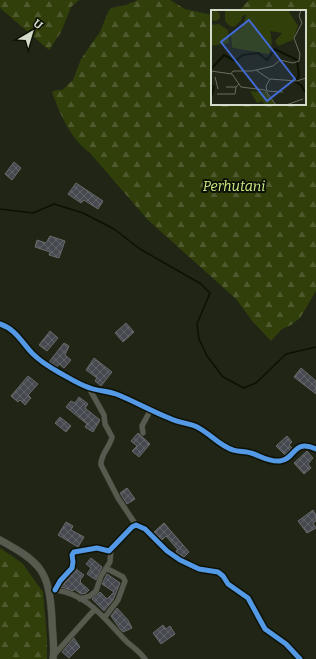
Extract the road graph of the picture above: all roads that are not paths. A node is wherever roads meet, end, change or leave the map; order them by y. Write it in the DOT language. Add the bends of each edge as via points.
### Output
graph roads {
  1 [pos="0,324"];
  2 [pos="89,388"];
  3 [pos="151,409"];
  4 [pos="143,433"];
  5 [pos="316,448"];
  6 [pos="136,525"];
  7 [pos="0,540"];
  8 [pos="111,550"];
  9 [pos="106,568"];
  10 [pos="52,592"];
  11 [pos="80,599"];
  12 [pos="95,608"];
  13 [pos="105,617"];
  14 [pos="53,658"];
  15 [pos="145,659"];
  16 [pos="300,659"];
  1 -- 2 [label="street" via="10,328 40,360"];
  2 -- 3 [label="street" via="116,394"];
  2 -- 6 [label="street" via="112,437 101,458 101,465"];
  3 -- 4 [label="street" via="142,426"];
  3 -- 5 [label="street" via="167,418 202,430 233,450 252,453 264,459 283,461 298,447"];
  6 -- 8 [label="street"];
  6 -- 16 [label="street" via="180,560 218,572 223,576 228,584 248,598 265,629 286,644"];
  7 -- 10 [label="street" via="36,564"];
  8 -- 9 [label="street" via="111,558"];
  8 -- 10 [label="street" via="94,548 74,552 72,568"];
  9 -- 11 [label="street" via="99,579 96,591"];
  9 -- 13 [label="street" via="123,577 125,581 118,600"];
  10 -- 11 [label="street" via="66,592"];
  10 -- 14 [label="street"];
  11 -- 12 [label="street"];
  12 -- 13 [label="street"];
  12 -- 14 [label="street"];
  13 -- 15 [label="street"];
}
